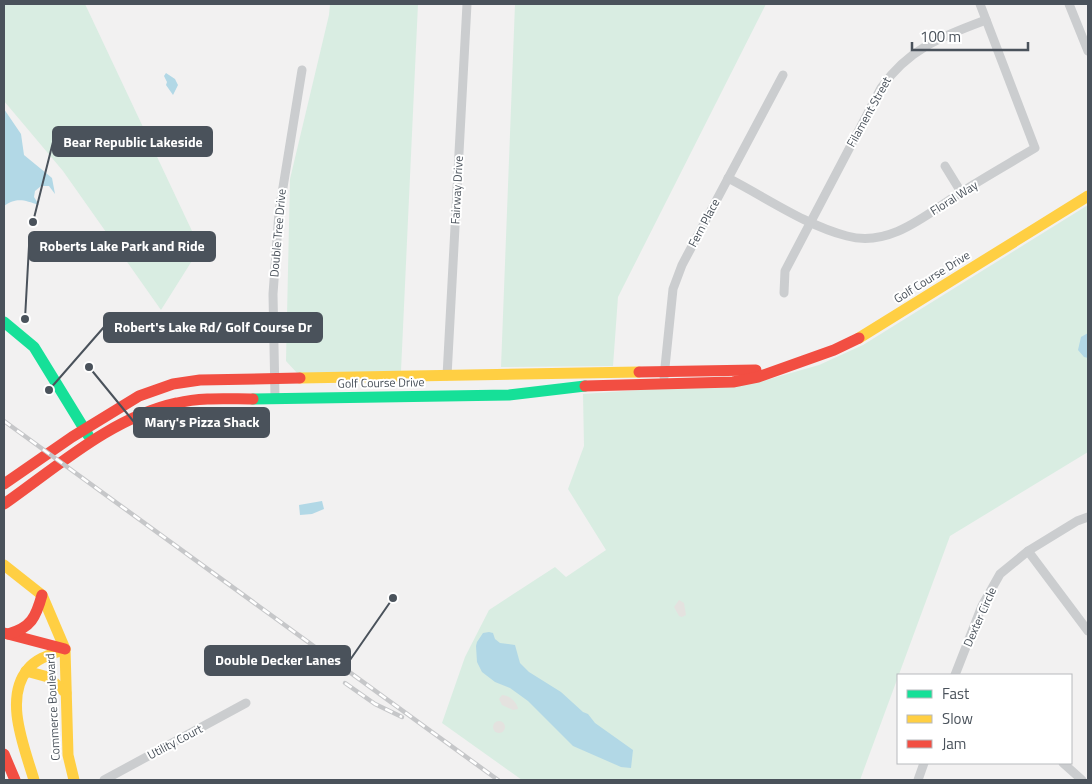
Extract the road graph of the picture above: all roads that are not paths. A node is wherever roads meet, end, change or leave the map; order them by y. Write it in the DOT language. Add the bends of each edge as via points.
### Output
graph roads {
  1 [pos="466,4"];
  2 [pos="980,4"];
  3 [pos="1068,4"];
  4 [pos="986,20"];
  5 [pos="1088,51"];
  6 [pos="302,70"];
  7 [pos="783,75"];
  8 [pos="945,166"];
  9 [pos="728,178"];
  10 [pos="961,192"];
  11 [pos="1088,196"];
  12 [pos="811,222"];
  13 [pos="784,293"];
  14 [pos="4,322"];
  15 [pos="447,376"];
  16 [pos="664,378"];
  17 [pos="274,379"];
  18 [pos="275,398"];
  19 [pos="84,429"];
  20 [pos="94,443"];
  21 [pos="4,484"];
  22 [pos="4,504"];
  23 [pos="1088,517"];
  24 [pos="1028,551"];
  25 [pos="4,565"];
  26 [pos="42,594"];
  27 [pos="1088,631"];
  28 [pos="6,634"];
  29 [pos="65,649"];
  30 [pos="26,671"];
  31 [pos="955,674"];
  32 [pos="66,693"];
  33 [pos="246,703"];
  34 [pos="4,754"];
  35 [pos="924,764"];
  36 [pos="1064,764"];
  37 [pos="15,780"];
  38 [pos="34,780"];
  39 [pos="74,780"];
  40 [pos="104,780"];
  41 [pos="918,780"];
  42 [pos="1082,780"];
  1 -- 15 [label="street, Fairway Drive"];
  2 -- 4 [label="street, Floral Way"];
  3 -- 5 [label="street"];
  4 -- 10 [label="street, Floral Way" via="1035,148"];
  4 -- 12 [label="street, Filament Street" via="928,43 892,72 876,96"];
  6 -- 17 [label="street, Double Tree Drive" via="279,212 273,294"];
  7 -- 9 [label="street, Fern Place"];
  8 -- 10 [label="street"];
  9 -- 12 [label="street, Floral Way"];
  9 -- 16 [label="street, Fern Place" via="682,265 673,289"];
  10 -- 12 [label="street, Floral Way" via="908,227 885,236 848,236"];
  11 -- 16 [label="main road, Golf Course Drive" via="862,336 834,350 784,367"];
  12 -- 13 [label="street, Filament Street" via="785,271"];
  14 -- 19 [label="main road" via="34,346"];
  15 -- 16 [label="main road, Golf Course Drive"];
  15 -- 17 [label="main road, Golf Course Drive"];
  16 -- 18 [label="main road, Golf Course Drive" via="509,396"];
  17 -- 18 [label="street, Double Tree Drive"];
  17 -- 19 [label="main road, Golf Course Drive" via="200,380 173,384 139,396"];
  18 -- 20 [label="main road, Golf Course Drive" via="176,403 145,413"];
  19 -- 20 [label="main road"];
  19 -- 21 [label="main road, Golf Course Drive"];
  20 -- 22 [label="main road, Golf Course Drive"];
  23 -- 24 [label="street, Dexter Circle"];
  24 -- 27 [label="street"];
  24 -- 31 [label="street, Dexter Circle" via="1000,574 982,606"];
  25 -- 26 [label="main road, Commerce Boulevard"];
  26 -- 28 [label="main road" via="37,617 32,624 22,632"];
  26 -- 29 [label="main road, Commerce Boulevard"];
  28 -- 29 [label="main road"];
  29 -- 30 [label="main road" via="47,656"];
  29 -- 32 [label="main road, Commerce Boulevard"];
  30 -- 32 [label="main road" via="48,675"];
  30 -- 38 [label="main road" via="17,697 17,712"];
  32 -- 39 [label="main road, Commerce Boulevard" via="68,755"];
  33 -- 40 [label="street, Utility Court"];
  34 -- 37 [label="main road"];
  35 -- 41 [label="street"];
  36 -- 42 [label="street"];
}
